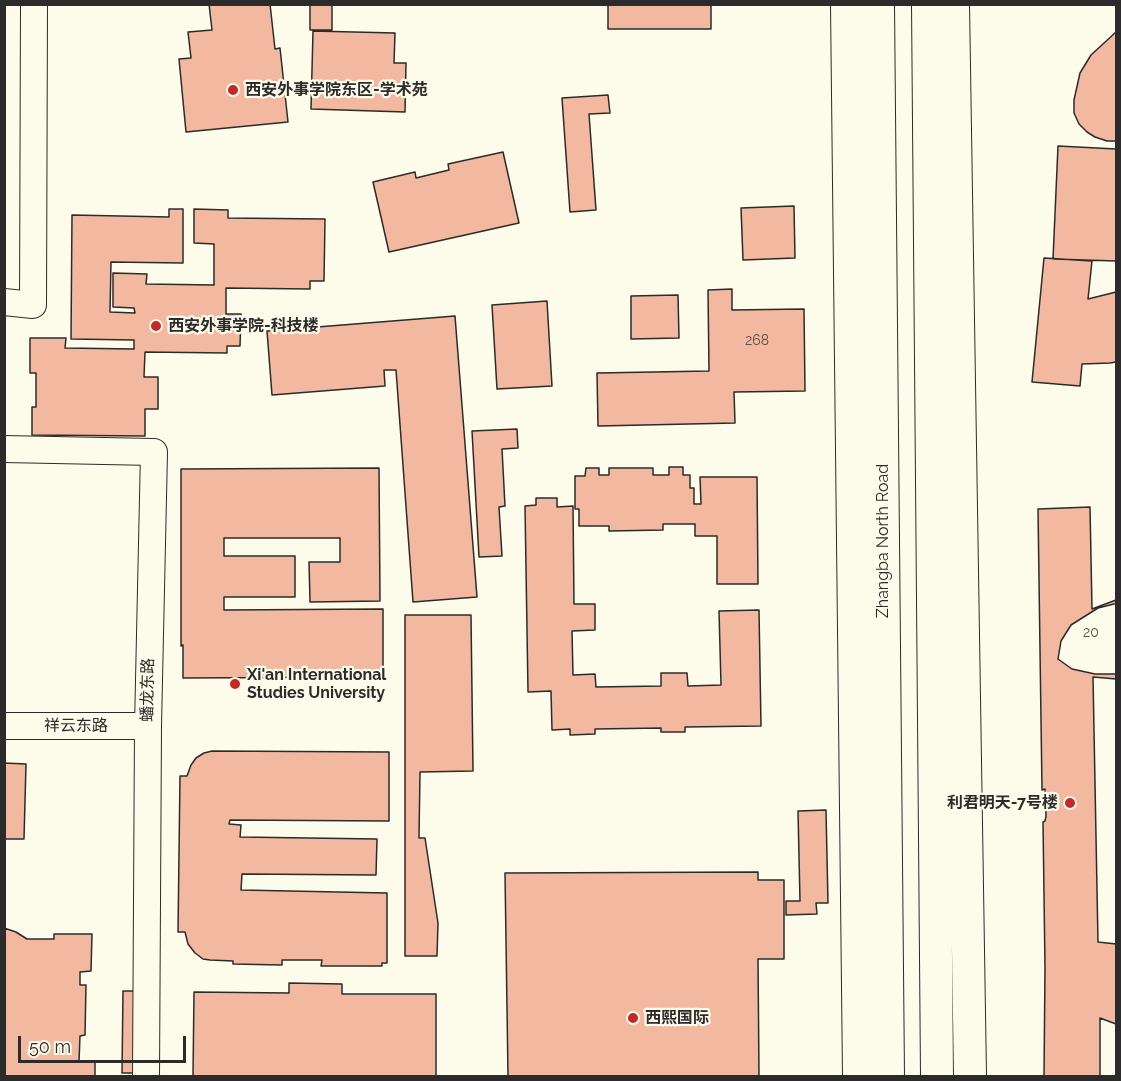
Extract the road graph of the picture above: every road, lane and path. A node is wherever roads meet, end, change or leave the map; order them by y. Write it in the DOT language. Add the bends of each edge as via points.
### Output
graph roads {
  1 [pos="34,4"];
  2 [pos="847,4"];
  3 [pos="878,4"];
  4 [pos="928,4"];
  5 [pos="953,4"];
  6 [pos="4,302"];
  7 [pos="4,449"];
  8 [pos="4,726"];
  9 [pos="148,726"];
  10 [pos="146,1077"];
  11 [pos="859,1077"];
  12 [pos="888,1077"];
  13 [pos="937,1077"];
  14 [pos="970,1077"];
  1 -- 6 [label="street" via="33,305"];
  2 -- 11 [label="main road"];
  3 -- 12 [label="main road, Zhangba North Road"];
  4 -- 13 [label="main road"];
  5 -- 14 [label="main road"];
  7 -- 9 [label="street, 蟠龙东路" via="154,452"];
  8 -- 9 [label="street, 祥云东路"];
  9 -- 10 [label="street, 蟠龙东路"];
}
